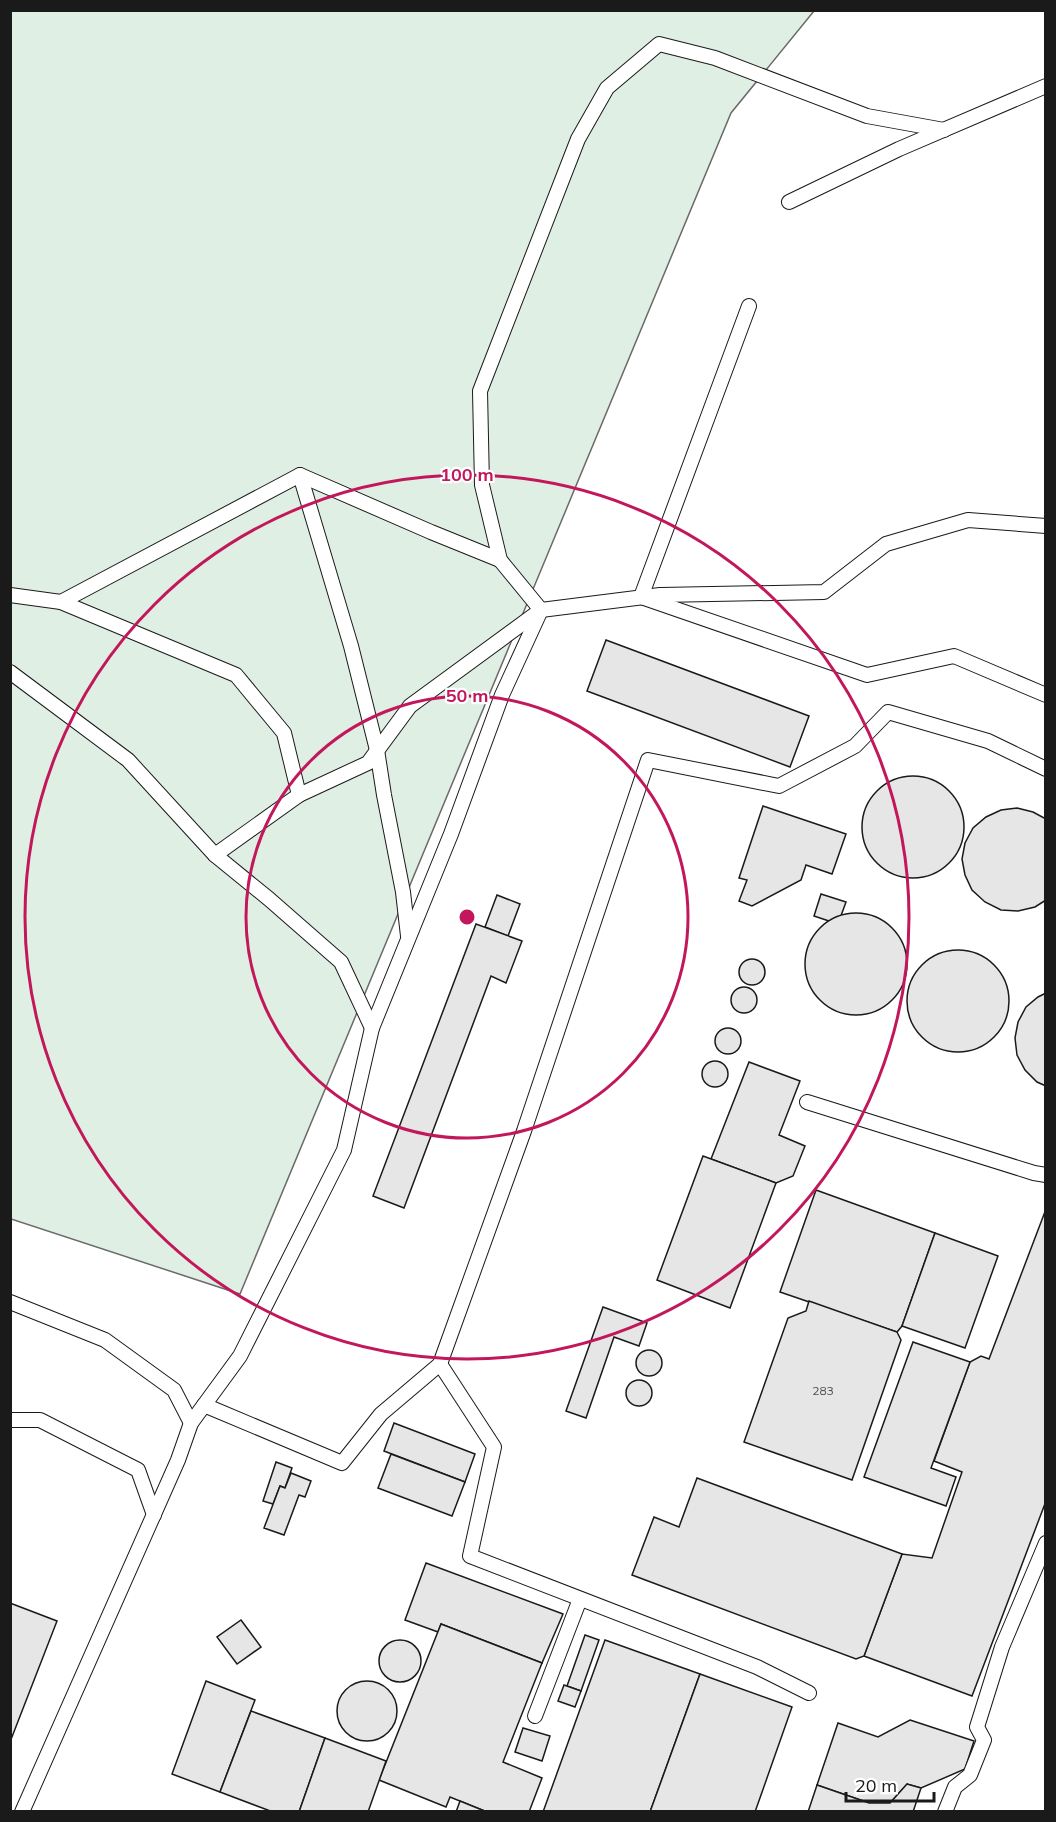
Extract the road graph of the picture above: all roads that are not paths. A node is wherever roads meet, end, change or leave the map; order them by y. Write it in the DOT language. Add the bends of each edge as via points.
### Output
graph roads {
  1 [pos="1046,86"];
  2 [pos="944,130"];
  3 [pos="789,202"];
  4 [pos="749,306"];
  5 [pos="300,475"];
  6 [pos="1046,526"];
  7 [pos="500,560"];
  8 [pos="10,596"];
  9 [pos="641,597"];
  10 [pos="61,602"];
  11 [pos="541,609"];
  12 [pos="10,672"];
  13 [pos="1046,695"];
  14 [pos="377,750"];
  15 [pos="1046,769"];
  16 [pos="299,795"];
  17 [pos="215,855"];
  18 [pos="408,938"];
  19 [pos="372,1028"];
  20 [pos="807,1102"];
  21 [pos="1046,1176"];
  22 [pos="10,1302"];
  23 [pos="440,1364"];
  24 [pos="204,1405"];
  25 [pos="10,1420"];
  26 [pos="191,1423"];
  27 [pos="154,1515"];
  28 [pos="1046,1543"];
  29 [pos="580,1599"];
  30 [pos="809,1693"];
  31 [pos="535,1716"];
  32 [pos="22,1812"];
  33 [pos="945,1812"];
  1 -- 2 [label="lane"];
  2 -- 3 [label="lane"];
  2 -- 7 [label="lane" via="867,116 715,58 659,44 607,88 578,139 480,391 482,485"];
  4 -- 9 [label="lane"];
  5 -- 7 [label="lane"];
  5 -- 10 [label="lane"];
  5 -- 14 [label="lane" via="351,646"];
  6 -- 9 [label="lane" via="968,520 886,544 824,592"];
  7 -- 11 [label="lane"];
  8 -- 10 [label="lane"];
  9 -- 11 [label="lane"];
  9 -- 13 [label="lane" via="867,675 954,656"];
  10 -- 16 [label="lane" via="236,675 284,733"];
  11 -- 14 [label="lane" via="410,706"];
  11 -- 18 [label="lane" via="502,695"];
  12 -- 17 [label="lane" via="128,760"];
  14 -- 16 [label="lane" via="368,763"];
  14 -- 18 [label="lane"];
  15 -- 23 [label="lane" via="988,741 888,712 855,746 779,786 648,760 524,1131"];
  16 -- 17 [label="lane"];
  17 -- 19 [label="lane" via="341,963"];
  18 -- 19 [label="lane"];
  19 -- 24 [label="lane" via="344,1150 240,1356"];
  20 -- 21 [label="lane"];
  22 -- 26 [label="lane" via="105,1340 174,1390"];
  23 -- 24 [label="lane" via="381,1414 342,1463"];
  23 -- 29 [label="lane" via="494,1447 470,1556"];
  24 -- 26 [label="lane"];
  25 -- 27 [label="lane" via="40,1420 138,1470"];
  26 -- 27 [label="lane"];
  27 -- 32 [label="lane"];
  28 -- 33 [label="lane" via="999,1659 977,1727 984,1740 970,1775 955,1787"];
  29 -- 30 [label="lane" via="757,1667"];
  29 -- 31 [label="lane"];
}
